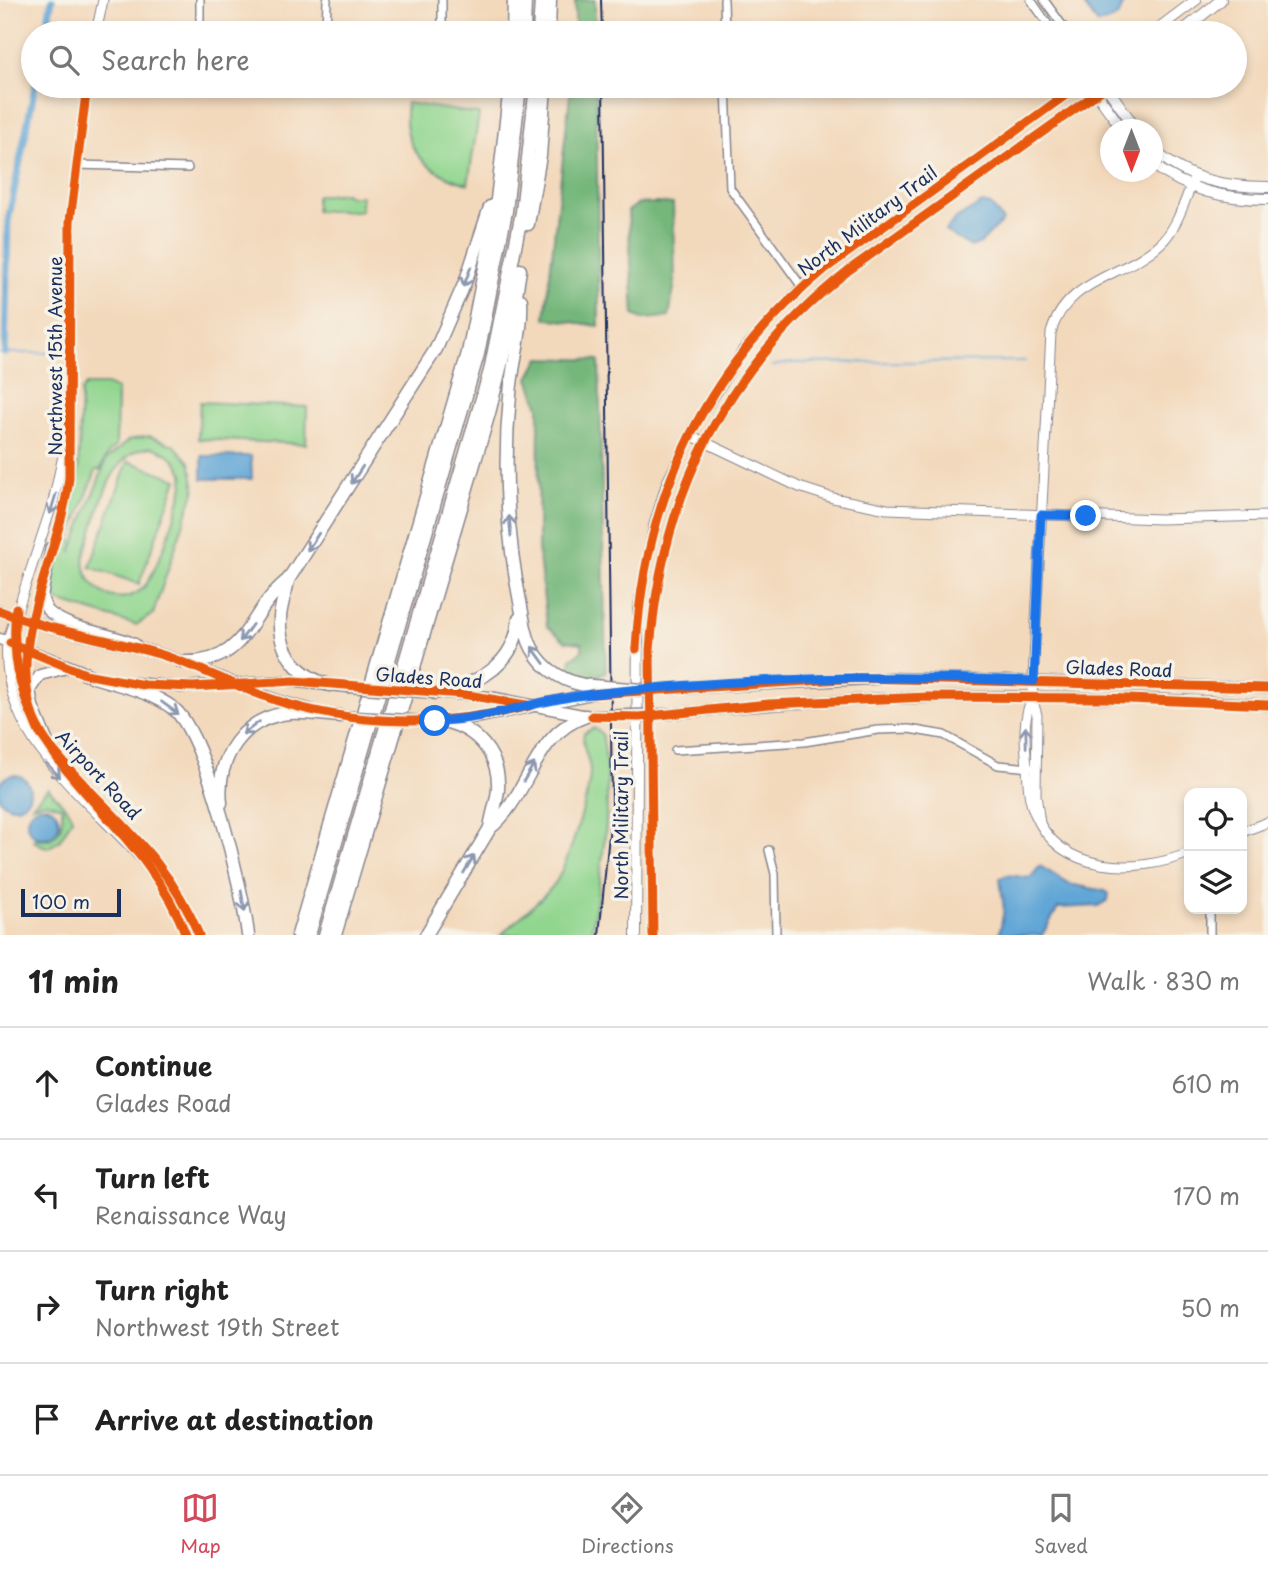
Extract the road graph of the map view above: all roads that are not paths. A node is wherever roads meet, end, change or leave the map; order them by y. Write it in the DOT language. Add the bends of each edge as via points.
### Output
graph roads {
  1 [pos="103,0"];
  2 [pos="200,0"];
  3 [pos="327,0"];
  4 [pos="442,0"];
  5 [pos="514,0"];
  6 [pos="525,0"];
  7 [pos="541,0"];
  8 [pos="550,0"];
  9 [pos="724,0"];
  10 [pos="1031,0"];
  11 [pos="1044,0"];
  12 [pos="1196,0"];
  13 [pos="1221,0"];
  14 [pos="99,21"];
  15 [pos="200,21"];
  16 [pos="326,21"];
  17 [pos="442,21"];
  18 [pos="513,21"];
  19 [pos="524,21"];
  20 [pos="540,21"];
  21 [pos="549,21"];
  22 [pos="725,21"];
  23 [pos="1046,21"];
  24 [pos="1059,21"];
  25 [pos="1168,21"];
  26 [pos="1195,21"];
  27 [pos="85,98"];
  28 [pos="509,98"];
  29 [pos="518,98"];
  30 [pos="535,98"];
  31 [pos="544,98"];
  32 [pos="726,98"];
  33 [pos="1061,98"];
  34 [pos="1082,98"];
  35 [pos="1100,98"];
  36 [pos="1114,98"];
  37 [pos="1115,119"];
  38 [pos="1129,119"];
  39 [pos="1163,155"];
  40 [pos="76,165"];
  41 [pos="502,165"];
  42 [pos="188,168"];
  43 [pos="1163,170"];
  44 [pos="1195,177"];
  45 [pos="1191,187"];
  46 [pos="1268,187"];
  47 [pos="935,189"];
  48 [pos="1268,199"];
  49 [pos="909,207"];
  50 [pos="916,222"];
  51 [pos="898,234"];
  52 [pos="520,268"];
  53 [pos="802,287"];
  54 [pos="68,430"];
  55 [pos="690,435"];
  56 [pos="704,442"];
  57 [pos="1041,515"];
  58 [pos="1268,516"];
  59 [pos="51,547"];
  60 [pos="288,580"];
  61 [pos="519,594"];
  62 [pos="0,611"];
  63 [pos="19,618"];
  64 [pos="4,640"];
  65 [pos="19,647"];
  66 [pos="150,651"];
  67 [pos="181,662"];
  68 [pos="67,668"];
  69 [pos="85,674"];
  70 [pos="1034,681"];
  71 [pos="231,683"];
  72 [pos="330,685"];
  73 [pos="1268,688"];
  74 [pos="592,690"];
  75 [pos="643,690"];
  76 [pos="435,693"];
  77 [pos="1032,698"];
  78 [pos="1268,705"];
  79 [pos="529,706"];
  80 [pos="340,716"];
  81 [pos="589,716"];
  82 [pos="443,721"];
  83 [pos="49,745"];
  84 [pos="674,750"];
  85 [pos="1030,768"];
  86 [pos="1268,822"];
  87 [pos="1041,823"];
  88 [pos="223,825"];
  89 [pos="490,828"];
  90 [pos="1247,830"];
  91 [pos="769,850"];
  92 [pos="1184,855"];
  93 [pos="1210,914"];
  94 [pos="186,935"];
  95 [pos="199,935"];
  96 [pos="248,935"];
  97 [pos="298,935"];
  98 [pos="309,935"];
  99 [pos="325,935"];
  100 [pos="335,935"];
  101 [pos="426,935"];
  102 [pos="637,935"];
  103 [pos="653,935"];
  104 [pos="776,935"];
  105 [pos="1210,935"];
  1 -- 14 [label="street"];
  2 -- 15 [label="street"];
  3 -- 16 [label="street"];
  4 -- 17 [label="street"];
  5 -- 18 [label="highway"];
  6 -- 19 [label="highway"];
  7 -- 20 [label="highway"];
  8 -- 21 [label="highway"];
  9 -- 22 [label="street"];
  10 -- 23 [label="street"];
  11 -- 24 [label="street"];
  12 -- 25 [label="main road"];
  13 -- 26 [label="main road"];
  27 -- 40 [label="street, Northwest 15th Avenue"];
  28 -- 41 [label="highway"];
  29 -- 98 [label="highway" via="498,259 472,378"];
  30 -- 99 [label="highway" via="522,212 490,370"];
  31 -- 52 [label="highway" via="540,156"];
  32 -- 53 [label="street" via="730,188"];
  33 -- 47 [label="main road, North Military Trail"];
  34 -- 50 [label="main road, North Military Trail"];
  35 -- 37 [label="main road"];
  36 -- 38 [label="main road"];
  39 -- 44 [label="main road"];
  40 -- 42 [label="street"];
  40 -- 54 [label="street, Northwest 15th Avenue" via="70,221"];
  41 -- 60 [label="highway, one-way" via="470,271 441,339"];
  41 -- 97 [label="highway" via="487,265 455,402"];
  43 -- 45 [label="main road"];
  44 -- 45 [label="street"];
  44 -- 46 [label="main road" via="1223,185"];
  45 -- 48 [label="main road" via="1224,197"];
  45 -- 57 [label="street" via="1162,242 1084,286 1052,328"];
  47 -- 49 [label="main road, North Military Trail"];
  47 -- 50 [label="main road"];
  49 -- 51 [label="main road"];
  49 -- 53 [label="main road, North Military Trail"];
  50 -- 51 [label="main road, North Military Trail"];
  51 -- 56 [label="main road, North Military Trail" via="830,285 785,327 739,383"];
  61 -- 52 [label="highway, one-way" via="506,470 510,388 522,311"];
  52 -- 100 [label="highway" via="492,400"];
  53 -- 55 [label="main road, North Military Trail" via="744,349"];
  54 -- 59 [label="street, Northwest 15th Avenue" via="68,485"];
  54 -- 63 [label="street, Northwest 15th Avenue, one-way" via="54,502"];
  55 -- 56 [label="street"];
  55 -- 102 [label="main road, North Military Trail" via="667,483 654,526 638,610"];
  56 -- 57 [label="street" via="789,483 855,503 914,511"];
  56 -- 103 [label="main road, North Military Trail" via="670,531 652,614"];
  57 -- 58 [label="street"];
  57 -- 70 [label="street"];
  59 -- 63 [label="street, Northwest 15th Avenue"];
  59 -- 66 [label="main road" via="42,597 47,610 71,624 117,635"];
  60 -- 67 [label="highway, one-way" via="275,590 237,645 214,659"];
  60 -- 72 [label="highway" via="279,620 285,649 306,675"];
  74 -- 61 [label="highway, one-way" via="564,679 539,659 526,634"];
  61 -- 76 [label="highway" via="517,632 503,660 477,681"];
  62 -- 63 [label="main road, Glades Road"];
  63 -- 64 [label="street, Airport Road"];
  63 -- 65 [label="street, Airport Road"];
  63 -- 66 [label="main road, Glades Road" via="80,637"];
  64 -- 65 [label="main road, Glades Road"];
  64 -- 94 [label="street, Airport Road, one-way" via="6,688 26,738 140,858 162,887"];
  65 -- 68 [label="main road, Glades Road"];
  65 -- 83 [label="street, Airport Road" via="24,702"];
  66 -- 67 [label="main road, Glades Road"];
  67 -- 71 [label="main road, Glades Road"];
  68 -- 69 [label="main road, Glades Road"];
  68 -- 83 [label="main road" via="40,675 30,691"];
  69 -- 71 [label="main road, Glades Road" via="158,686"];
  69 -- 88 [label="highway, one-way" via="159,700 181,716 197,741"];
  70 -- 73 [label="main road, Glades Road"];
  70 -- 75 [label="main road, Glades Road, bridge" via="859,678"];
  70 -- 77 [label="street"];
  71 -- 72 [label="main road, Glades Road"];
  71 -- 80 [label="main road, Glades Road" via="275,701"];
  72 -- 76 [label="main road, Glades Road, bridge"];
  74 -- 75 [label="highway, bridge"];
  74 -- 79 [label="main road, Glades Road"];
  76 -- 79 [label="main road, Glades Road" via="490,697"];
  77 -- 78 [label="main road, Glades Road"];
  77 -- 81 [label="main road, Glades Road, bridge" via="866,699"];
  85 -- 77 [label="street, one-way" via="1025,713"];
  77 -- 87 [label="street" via="1037,715 1036,795"];
  79 -- 81 [label="main road, Glades Road"];
  79 -- 82 [label="main road, Glades Road"];
  80 -- 82 [label="main road, Glades Road, bridge"];
  80 -- 88 [label="highway, one-way" via="283,714 246,731 232,747 221,772"];
  89 -- 81 [label="highway, one-way" via="502,818 551,737"];
  82 -- 89 [label="highway" via="471,732 492,758 498,786"];
  83 -- 95 [label="street, Airport Road" via="158,860"];
  84 -- 85 [label="street" via="804,742 909,729 944,736 998,765"];
  85 -- 87 [label="street" via="1032,808"];
  86 -- 90 [label="street"];
  87 -- 92 [label="street" via="1066,852 1091,863 1158,863"];
  88 -- 96 [label="highway, one-way"];
  101 -- 89 [label="highway, one-way"];
  91 -- 104 [label="street" via="776,880"];
  93 -- 105 [label="street"];
}
